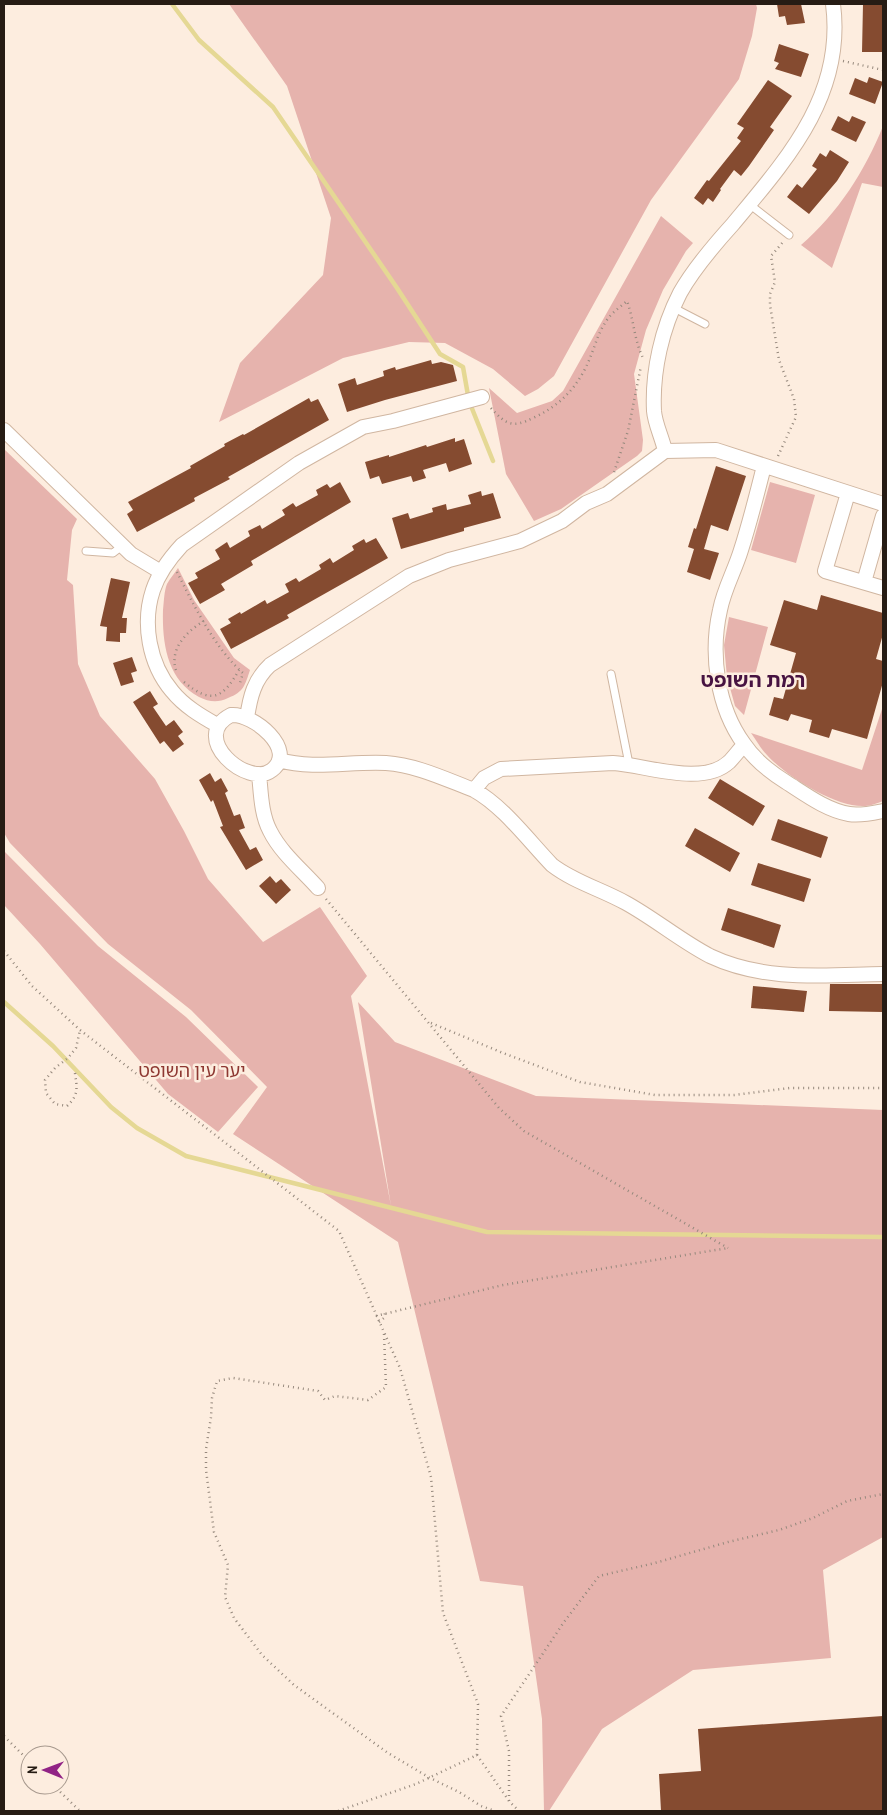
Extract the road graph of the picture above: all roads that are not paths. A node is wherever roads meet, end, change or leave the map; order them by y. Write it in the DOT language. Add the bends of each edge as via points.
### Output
graph roads {
  1 [pos="833,4"];
  2 [pos="750,204"];
  3 [pos="789,235"];
  4 [pos="674,308"];
  5 [pos="705,324"];
  6 [pos="482,397"];
  7 [pos="4,430"];
  8 [pos="665,451"];
  9 [pos="768,467"];
  10 [pos="848,493"];
  11 [pos="883,504"];
  12 [pos="883,516"];
  13 [pos="122,546"];
  14 [pos="879,550"];
  15 [pos="86,551"];
  16 [pos="161,572"];
  17 [pos="864,582"];
  18 [pos="883,588"];
  19 [pos="611,674"];
  20 [pos="247,718"];
  21 [pos="217,725"];
  22 [pos="744,745"];
  23 [pos="279,760"];
  24 [pos="629,764"];
  25 [pos="259,774"];
  26 [pos="474,790"];
  27 [pos="883,811"];
  28 [pos="318,888"];
  29 [pos="883,974"];
  1 -- 2 [label="street" via="835,44 822,95 789,155"];
  2 -- 3 [label="lane"];
  2 -- 4 [label="street" via="710,249"];
  4 -- 5 [label="lane"];
  4 -- 8 [label="street" via="662,342 654,393 654,412"];
  6 -- 16 [label="street" via="363,427 299,463 182,545"];
  7 -- 13 [label="street"];
  8 -- 9 [label="street" via="716,450"];
  8 -- 20 [label="street" via="607,494 586,503 562,521 520,541 449,560 409,576 270,666 254,686"];
  9 -- 10 [label="street"];
  9 -- 22 [label="street" via="719,611 716,636 722,700"];
  10 -- 11 [label="street"];
  10 -- 17 [label="street" via="826,571"];
  12 -- 14 [label="street"];
  13 -- 15 [label="lane" via="113,553"];
  13 -- 16 [label="street"];
  14 -- 17 [label="street"];
  16 -- 21 [label="street" via="149,608 154,659 160,676 189,707"];
  17 -- 18 [label="street"];
  19 -- 24 [label="lane"];
  20 -- 21 [label="street" via="231,716"];
  20 -- 23 [label="street" via="275,741"];
  21 -- 25 [label="street" via="215,734 225,758 242,769"];
  22 -- 24 [label="street" via="728,763 708,772 679,773"];
  22 -- 27 [label="street" via="781,779 833,809 851,815"];
  23 -- 25 [label="street" via="273,769"];
  23 -- 26 [label="street" via="313,766 402,765"];
  24 -- 26 [label="street" via="501,769 484,778"];
  25 -- 28 [label="street" via="261,800 270,831"];
  26 -- 29 [label="street" via="497,807 561,872 624,902 710,955 735,966 772,974"];
}
